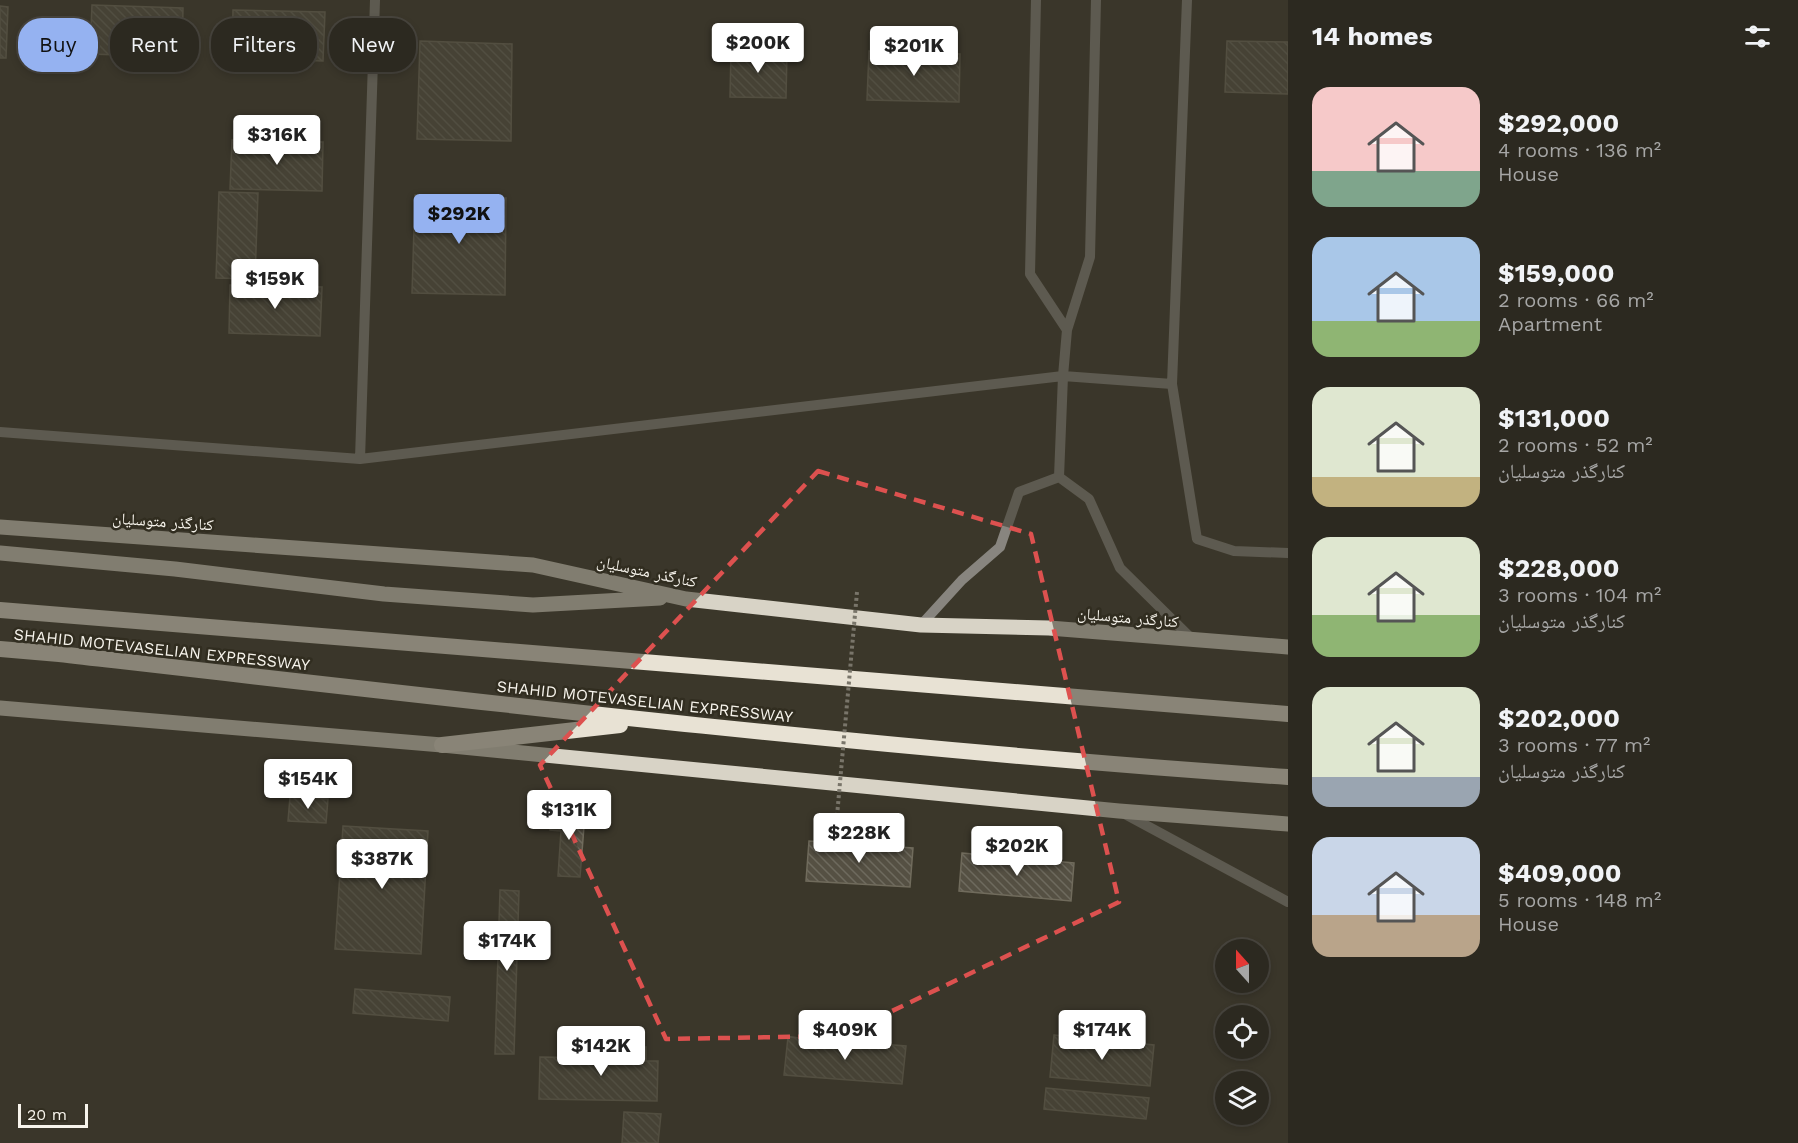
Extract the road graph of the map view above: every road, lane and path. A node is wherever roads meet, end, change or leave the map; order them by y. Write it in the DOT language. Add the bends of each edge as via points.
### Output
graph roads {
  1 [pos="375,0"];
  2 [pos="1036,0"];
  3 [pos="1095,0"];
  4 [pos="1187,0"];
  5 [pos="1067,330"];
  6 [pos="1063,376"];
  7 [pos="1172,384"];
  8 [pos="0,432"];
  9 [pos="360,459"];
  10 [pos="1059,477"];
  11 [pos="0,527"];
  12 [pos="0,553"];
  13 [pos="1288,553"];
  14 [pos="858,592"];
  15 [pos="678,597"];
  16 [pos="0,610"];
  17 [pos="921,625"];
  18 [pos="1193,641"];
  19 [pos="1288,647"];
  20 [pos="0,649"];
  21 [pos="0,708"];
  22 [pos="1288,714"];
  23 [pos="653,722"];
  24 [pos="442,745"];
  25 [pos="1288,777"];
  26 [pos="1119,810"];
  27 [pos="837,816"];
  28 [pos="1288,824"];
  29 [pos="1288,902"];
  1 -- 9 [label="lane"];
  2 -- 5 [label="lane" via="1030,274"];
  3 -- 5 [label="lane" via="1090,257"];
  4 -- 7 [label="lane"];
  5 -- 6 [label="lane"];
  6 -- 7 [label="lane"];
  6 -- 9 [label="lane"];
  6 -- 10 [label="lane"];
  7 -- 13 [label="lane" via="1197,539 1234,551"];
  8 -- 9 [label="lane"];
  10 -- 17 [label="lane" via="1019,492 1000,547 962,580"];
  10 -- 18 [label="lane" via="1089,499 1120,568"];
  11 -- 15 [label="main road, کنارگذر متوسلیان" via="533,565"];
  12 -- 15 [label="main road" via="384,594 533,605"];
  14 -- 27 [label="path, bridge"];
  15 -- 17 [label="main road, کنارگذر متوسلیان"];
  16 -- 22 [label="highway, SHAHID MOTEVASELIAN EXPRESSWAY"];
  17 -- 18 [label="main road, کنارگذر متوسلیان" via="1049,628"];
  18 -- 19 [label="main road, کنارگذر متوسلیان"];
  20 -- 23 [label="highway, SHAHID MOTEVASELIAN EXPRESSWAY"];
  21 -- 24 [label="main road"];
  23 -- 24 [label="highway"];
  23 -- 25 [label="highway, SHAHID MOTEVASELIAN EXPRESSWAY"];
  24 -- 26 [label="main road"];
  26 -- 28 [label="main road"];
  26 -- 29 [label="lane"];
}
